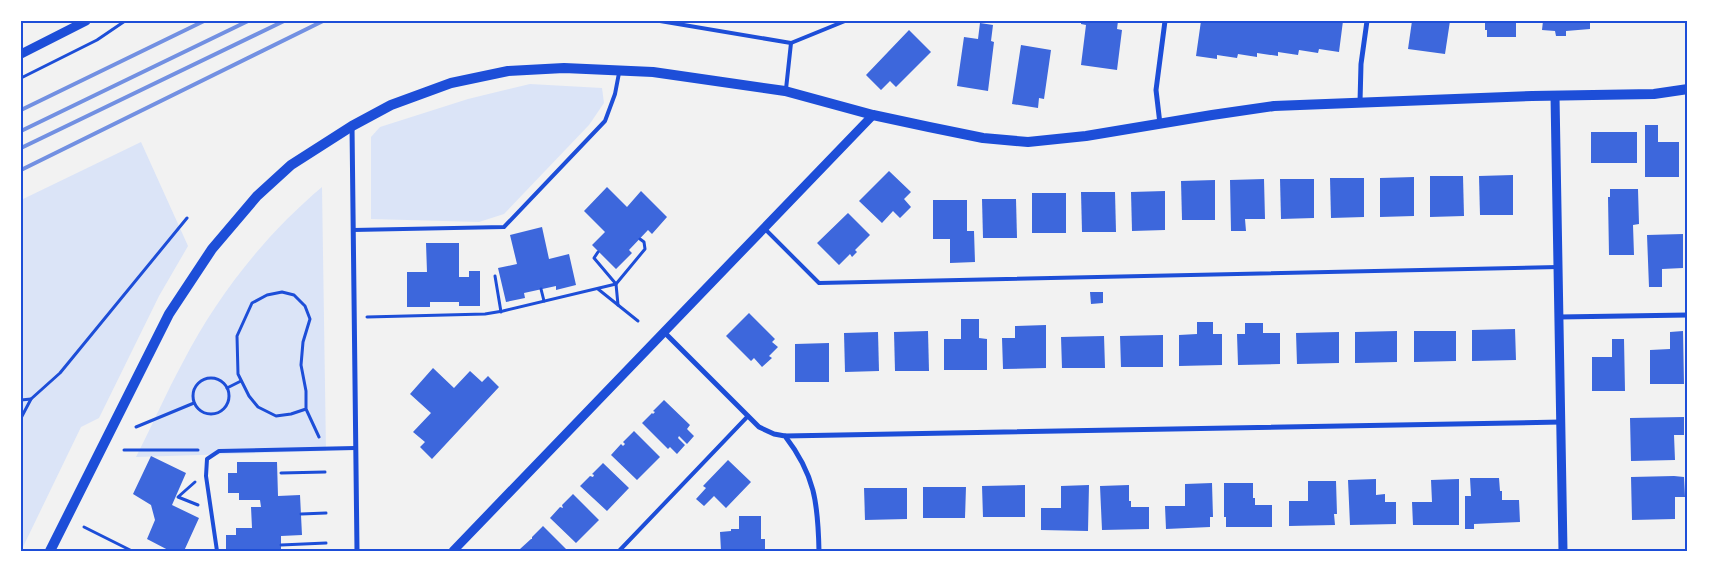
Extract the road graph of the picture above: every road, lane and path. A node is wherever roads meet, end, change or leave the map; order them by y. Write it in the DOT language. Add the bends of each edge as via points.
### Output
graph roads {
  1 [pos="86,21"];
  2 [pos="125,21"];
  3 [pos="660,21"];
  4 [pos="845,21"];
  5 [pos="1165,21"];
  6 [pos="1367,21"];
  7 [pos="791,43"];
  8 [pos="21,54"];
  9 [pos="620,70"];
  10 [pos="21,78"];
  11 [pos="1688,90"];
  12 [pos="786,92"];
  13 [pos="1555,96"];
  14 [pos="1360,102"];
  15 [pos="873,115"];
  16 [pos="1160,124"];
  17 [pos="352,126"];
  18 [pos="187,218"];
  19 [pos="764,228"];
  20 [pos="354,230"];
  21 [pos="640,239"];
  22 [pos="598,252"];
  23 [pos="1558,267"];
  24 [pos="495,276"];
  25 [pos="616,284"];
  26 [pos="597,288"];
  27 [pos="541,289"];
  28 [pos="544,301"];
  29 [pos="618,305"];
  30 [pos="501,312"];
  31 [pos="1688,315"];
  32 [pos="354,317"];
  33 [pos="1559,317"];
  34 [pos="638,321"];
  35 [pos="664,332"];
  36 [pos="241,381"];
  37 [pos="227,388"];
  38 [pos="31,399"];
  39 [pos="21,400"];
  40 [pos="194,403"];
  41 [pos="306,409"];
  42 [pos="748,416"];
  43 [pos="21,418"];
  44 [pos="1561,422"];
  45 [pos="136,428"];
  46 [pos="785,436"];
  47 [pos="324,448"];
  48 [pos="355,448"];
  49 [pos="124,450"];
  50 [pos="218,451"];
  51 [pos="325,472"];
  52 [pos="281,473"];
  53 [pos="206,476"];
  54 [pos="210,510"];
  55 [pos="326,513"];
  56 [pos="301,514"];
  57 [pos="84,527"];
  58 [pos="281,544"];
  59 [pos="326,544"];
  60 [pos="50,551"];
  61 [pos="132,551"];
  62 [pos="217,551"];
  63 [pos="357,551"];
  64 [pos="453,551"];
  65 [pos="619,551"];
  66 [pos="819,551"];
  67 [pos="1563,551"];
  1 -- 8 [label="street"];
  2 -- 10 [label="path" via="96,40"];
  3 -- 7 [label="lane"];
  4 -- 7 [label="lane"];
  5 -- 16 [label="street" via="1156,90"];
  6 -- 14 [label="street"];
  7 -- 12 [label="lane"];
  9 -- 12 [label="main road" via="662,73"];
  9 -- 17 [label="main road" via="508,71 451,83 391,105"];
  9 -- 20 [label="lane" via="605,121 504,227"];
  11 -- 13 [label="main road"];
  12 -- 15 [label="main road"];
  13 -- 14 [label="main road"];
  13 -- 23 [label="street"];
  14 -- 16 [label="main road" via="1274,106"];
  15 -- 16 [label="main road" via="983,138 1028,142"];
  15 -- 19 [label="street"];
  17 -- 20 [label="street"];
  17 -- 60 [label="main road" via="291,165 257,196 212,249 169,314"];
  18 -- 38 [label="path" via="60,373"];
  19 -- 23 [label="lane" via="819,283"];
  19 -- 35 [label="street"];
  20 -- 32 [label="street"];
  21 -- 25 [label="path" via="645,249"];
  22 -- 25 [label="path" via="594,258"];
  23 -- 33 [label="street"];
  24 -- 30 [label="path"];
  25 -- 26 [label="path"];
  25 -- 29 [label="path"];
  26 -- 28 [label="path"];
  26 -- 29 [label="path"];
  27 -- 28 [label="path"];
  28 -- 30 [label="path"];
  29 -- 34 [label="path"];
  30 -- 32 [label="path"];
  31 -- 33 [label="street"];
  32 -- 48 [label="street"];
  33 -- 44 [label="street"];
  35 -- 42 [label="street"];
  35 -- 64 [label="street"];
  36 -- 37 [label="path"];
  36 -- 41 [label="path" via="258,407 276,416"];
  36 -- 41 [label="path" via="237,336 252,303 266,295 282,292 294,295 305,306 310,320 303,342 301,365"];
  37 -- 40 [label="path" via="218,379 207,378 195,387"];
  37 -- 40 [label="path" via="227,405 219,413 203,413"];
  38 -- 39 [label="path"];
  38 -- 43 [label="path"];
  40 -- 45 [label="path"];
  41 -- 47 [label="path"];
  42 -- 46 [label="street" via="759,427"];
  42 -- 65 [label="lane"];
  44 -- 46 [label="street"];
  44 -- 67 [label="street"];
  46 -- 66 [label="street" via="810,477 819,515"];
  47 -- 48 [label="lane"];
  47 -- 50 [label="lane"];
  48 -- 63 [label="street"];
  49 -- 50 [label="path"];
  50 -- 53 [label="lane" via="208,459"];
  51 -- 52 [label="path"];
  53 -- 54 [label="lane"];
  53 -- 54 [label="path" via="178,497"];
  54 -- 62 [label="lane"];
  55 -- 56 [label="path"];
  57 -- 61 [label="path"];
  58 -- 59 [label="path"];
}
